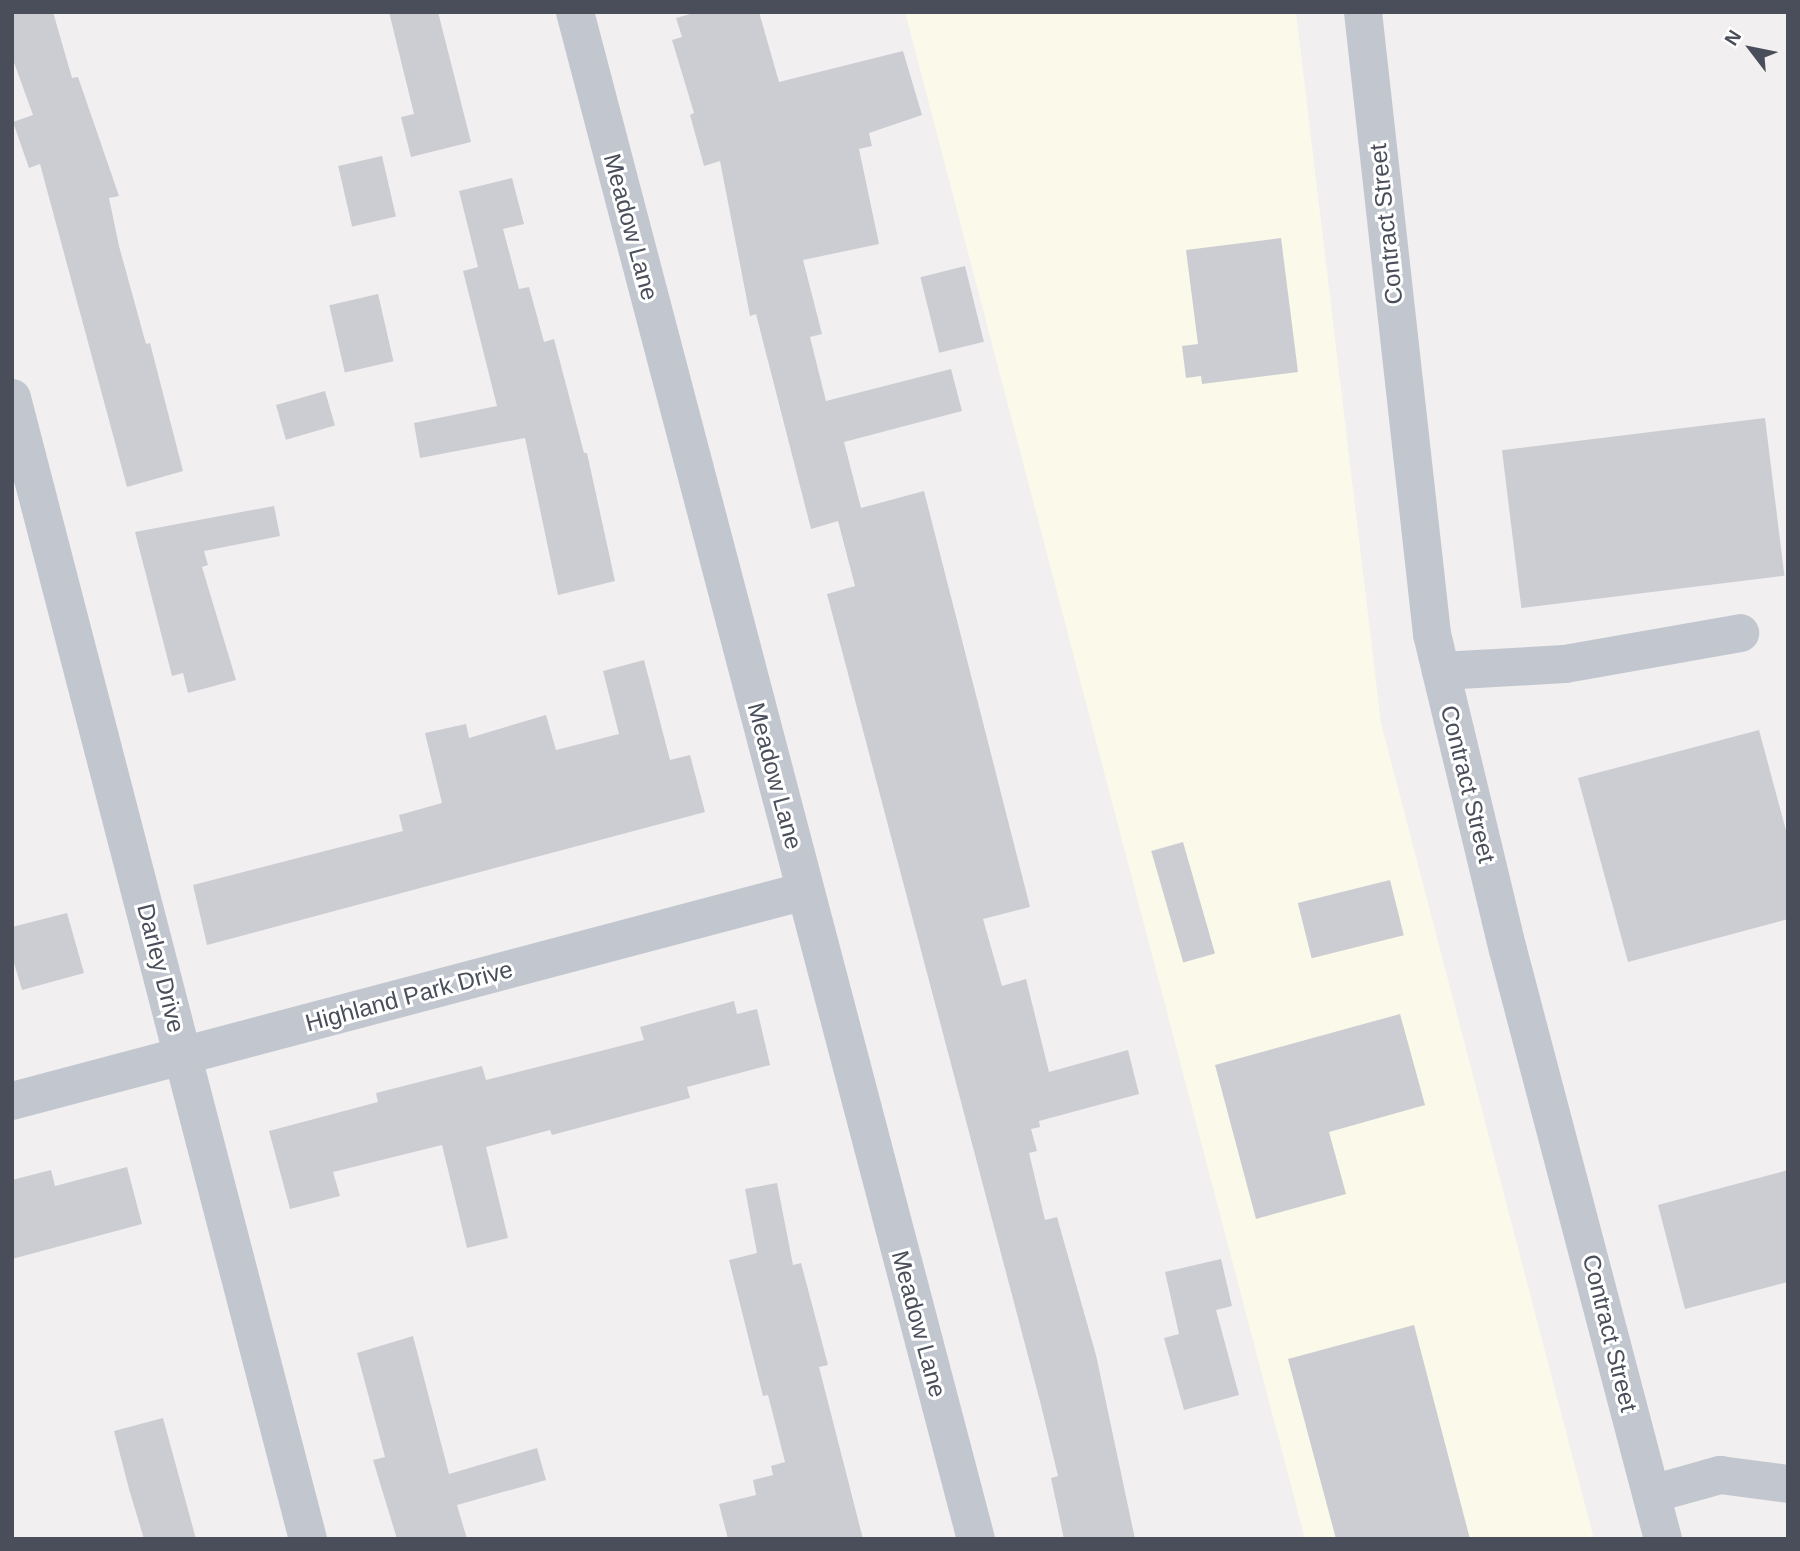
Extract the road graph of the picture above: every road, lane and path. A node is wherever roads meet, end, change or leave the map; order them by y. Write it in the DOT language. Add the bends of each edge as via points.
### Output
graph roads {
  1 [pos="575,12"];
  2 [pos="1363,12"];
  3 [pos="12,398"];
  4 [pos="1740,634"];
  5 [pos="1441,671"];
  6 [pos="805,891"];
  7 [pos="183,1056"];
  8 [pos="12,1101"];
  9 [pos="1788,1485"];
  10 [pos="1651,1494"];
  11 [pos="308,1539"];
  12 [pos="976,1539"];
  13 [pos="1663,1539"];
  1 -- 6 [label="street, Meadow Lane"];
  2 -- 5 [label="street, Contract Street" via="1432,634"];
  3 -- 7 [label="street, Darley Drive"];
  4 -- 5 [label="street" via="1564,664"];
  5 -- 10 [label="street, Contract Street" via="1508,950"];
  6 -- 7 [label="street, Highland Park Drive"];
  6 -- 12 [label="street, Meadow Lane"];
  7 -- 8 [label="street, Highland Park Drive"];
  7 -- 11 [label="street, Darley Drive"];
  9 -- 10 [label="street" via="1720,1475"];
  10 -- 13 [label="street, Contract Street"];
}
